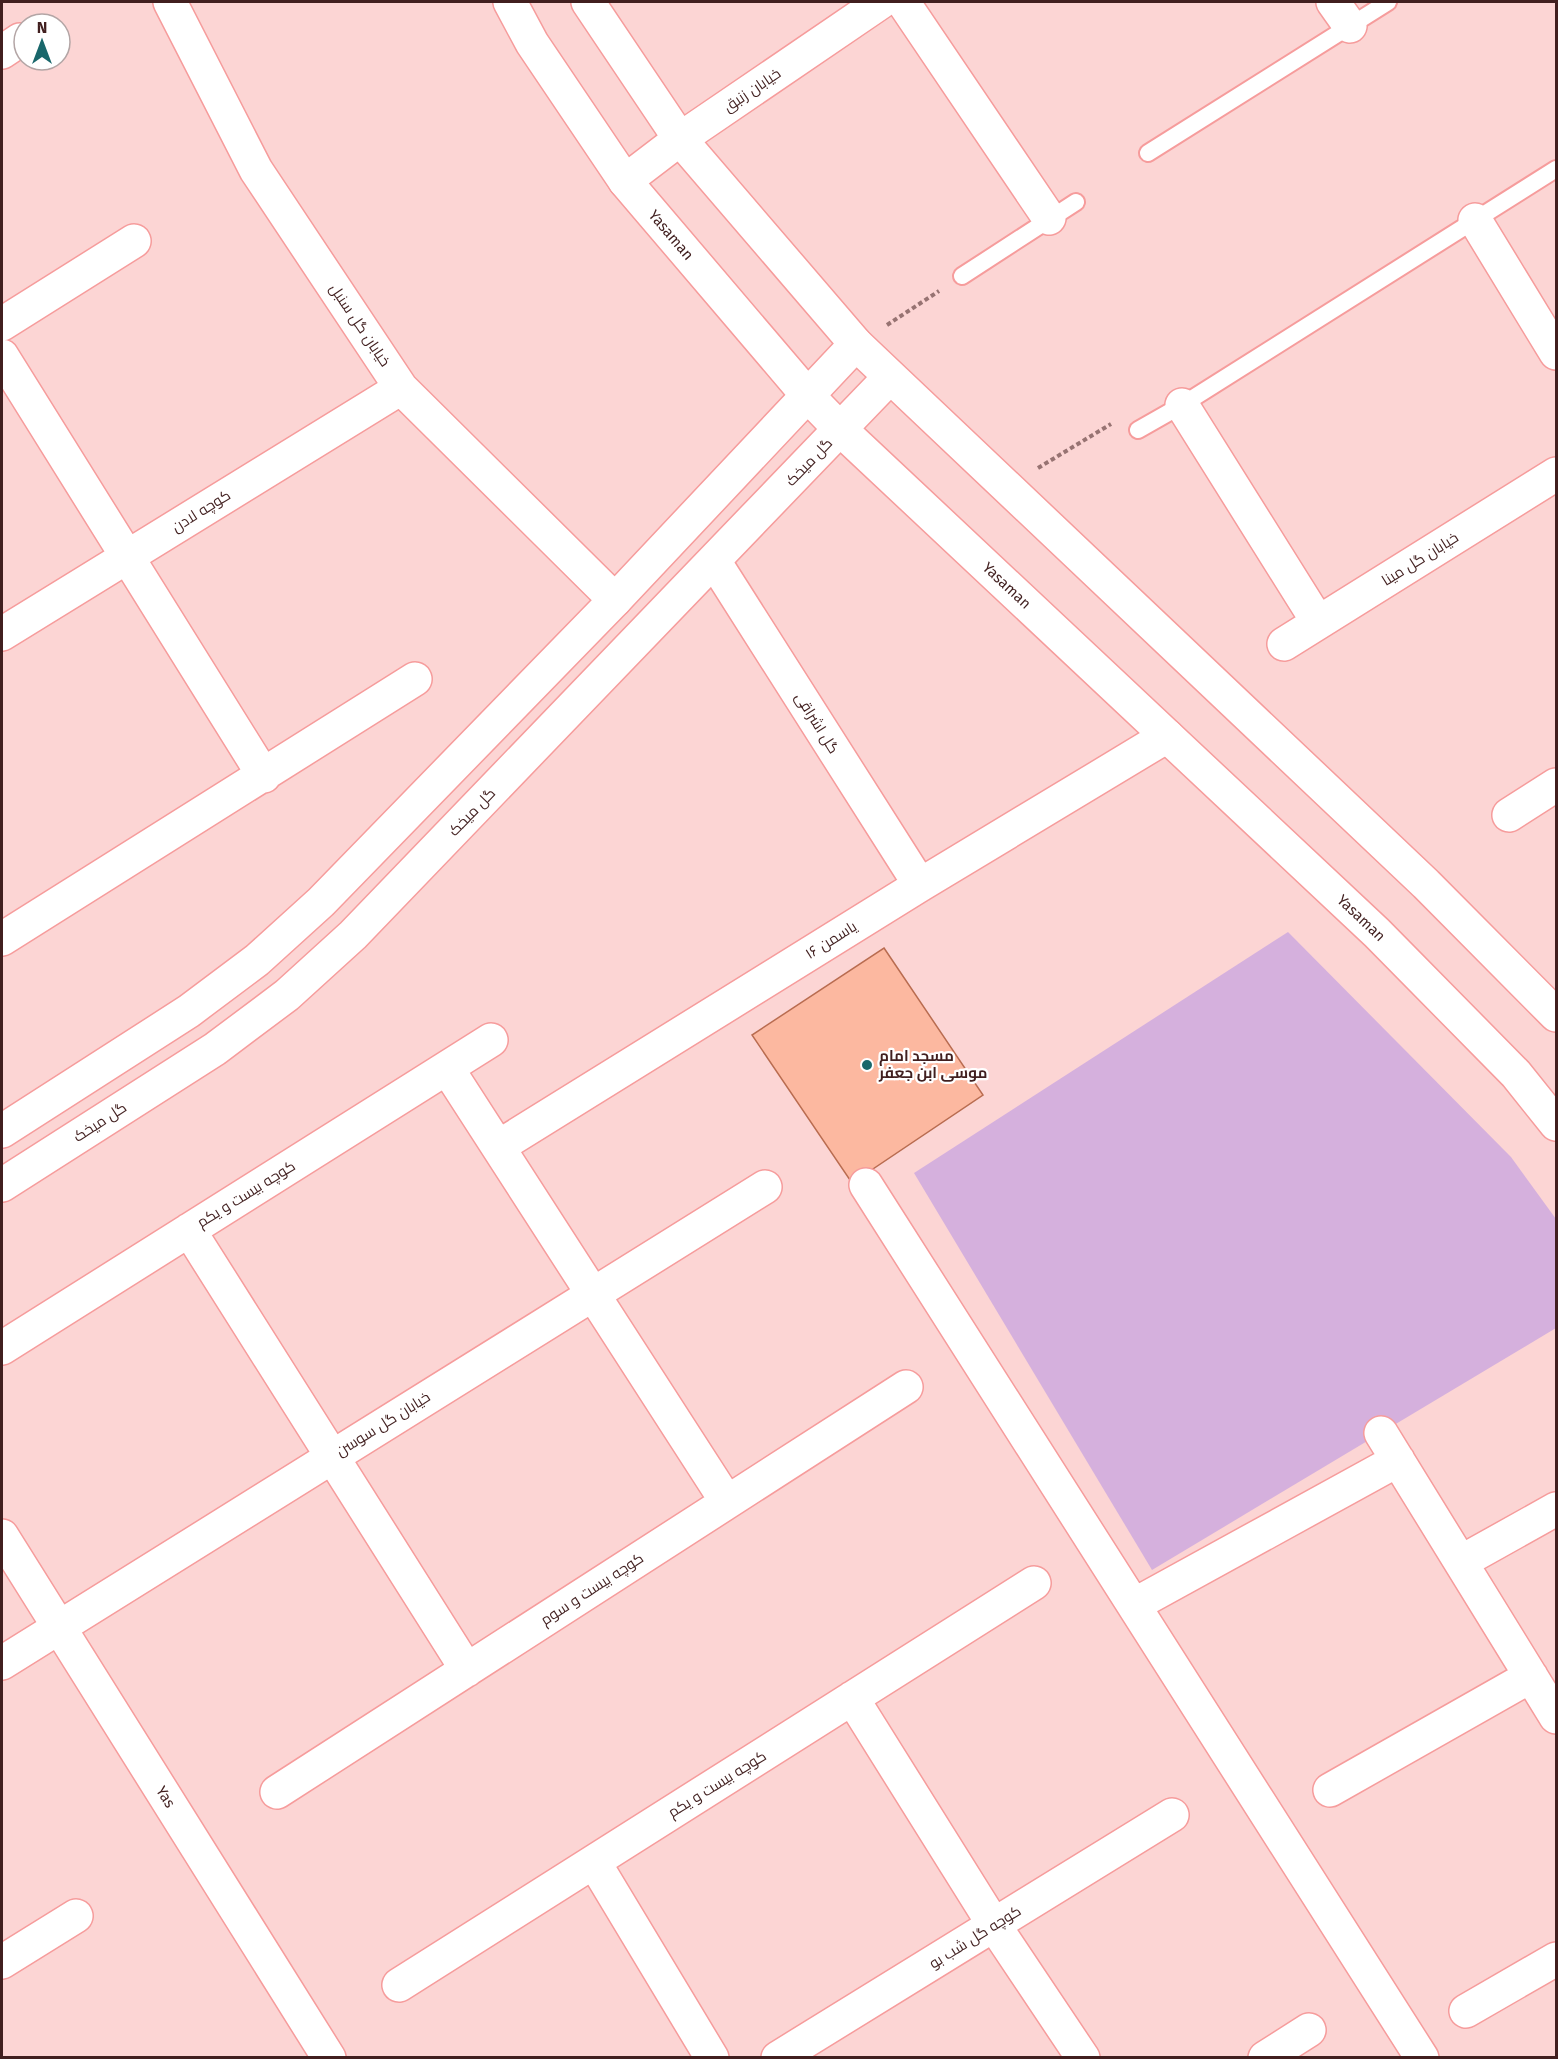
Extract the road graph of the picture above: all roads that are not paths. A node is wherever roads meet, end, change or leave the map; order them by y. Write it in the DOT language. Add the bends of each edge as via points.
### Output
graph roads {
  1 [pos="170,2"];
  2 [pos="510,2"];
  3 [pos="588,2"];
  4 [pos="881,2"];
  5 [pos="903,2"];
  6 [pos="1388,2"];
  7 [pos="1341,14"];
  8 [pos="680,140"];
  9 [pos="1148,153"];
  10 [pos="1557,169"];
  11 [pos="625,181"];
  12 [pos="1076,202"];
  13 [pos="1049,218"];
  14 [pos="1475,220"];
  15 [pos="134,241"];
  16 [pos="962,276"];
  17 [pos="2,324"];
  18 [pos="856,344"];
  19 [pos="1557,354"];
  20 [pos="2,356"];
  21 [pos="890,377"];
  22 [pos="401,388"];
  23 [pos="809,396"];
  24 [pos="1182,405"];
  25 [pos="841,430"];
  26 [pos="1137,430"];
  27 [pos="1557,474"];
  28 [pos="128,556"];
  29 [pos="714,561"];
  30 [pos="615,600"];
  31 [pos="1318,622"];
  32 [pos="646,629"];
  33 [pos="2,634"];
  34 [pos="1284,644"];
  35 [pos="415,679"];
  36 [pos="1167,736"];
  37 [pos="264,776"];
  38 [pos="1557,785"];
  39 [pos="1509,815"];
  40 [pos="920,885"];
  41 [pos="2,937"];
  42 [pos="1557,1015"];
  43 [pos="490,1040"];
  44 [pos="447,1068"];
  45 [pos="1557,1124"];
  46 [pos="2,1131"];
  47 [pos="498,1147"];
  48 [pos="2,1185"];
  49 [pos="866,1185"];
  50 [pos="765,1187"];
  51 [pos="189,1230"];
  52 [pos="592,1293"];
  53 [pos="2,1348"];
  54 [pos="906,1387"];
  55 [pos="1381,1433"];
  56 [pos="332,1456"];
  57 [pos="1398,1460"];
  58 [pos="727,1502"];
  59 [pos="1557,1509"];
  60 [pos="2,1536"];
  61 [pos="1461,1562"];
  62 [pos="1034,1582"];
  63 [pos="1134,1605"];
  64 [pos="59,1627"];
  65 [pos="2,1663"];
  66 [pos="467,1670"];
  67 [pos="1531,1676"];
  68 [pos="852,1698"];
  69 [pos="1557,1717"];
  70 [pos="1330,1790"];
  71 [pos="277,1792"];
  72 [pos="1172,1815"];
  73 [pos="594,1862"];
  74 [pos="76,1916"];
  75 [pos="994,1925"];
  76 [pos="1557,1959"];
  77 [pos="2,1962"];
  78 [pos="399,1985"];
  79 [pos="1466,2011"];
  80 [pos="1309,2030"];
  81 [pos="329,2058"];
  82 [pos="712,2058"];
  83 [pos="778,2058"];
  84 [pos="1083,2058"];
  85 [pos="1265,2058"];
  86 [pos="1422,2058"];
  1 -- 22 [label="street, خیابان گل سنبل" via="256,170"];
  2 -- 11 [label="street, Yasaman" via="532,43"];
  3 -- 8 [label="street"];
  4 -- 8 [label="street, خیابان زنبق"];
  5 -- 13 [label="street"];
  6 -- 7 [label="lane"];
  7 -- 9 [label="lane"];
  8 -- 11 [label="street, خیابان زنبق"];
  8 -- 18 [label="street"];
  10 -- 14 [label="lane"];
  11 -- 23 [label="street, Yasaman"];
  12 -- 13 [label="lane"];
  13 -- 16 [label="lane"];
  14 -- 19 [label="street"];
  14 -- 24 [label="lane"];
  15 -- 17 [label="street"];
  18 -- 21 [label="street"];
  18 -- 23 [label="street"];
  20 -- 28 [label="street"];
  21 -- 25 [label="street, گل میخک"];
  21 -- 42 [label="street" via="1426,884"];
  22 -- 28 [label="street, کوچه لادن"];
  22 -- 30 [label="street, خیابان گل سنبل"];
  23 -- 25 [label="street, Yasaman"];
  23 -- 30 [label="street"];
  24 -- 26 [label="lane"];
  24 -- 31 [label="street"];
  25 -- 29 [label="street, گل میخک"];
  25 -- 36 [label="street, Yasaman"];
  27 -- 31 [label="street, خیابان گل مینا"];
  28 -- 33 [label="street, کوچه لادن"];
  28 -- 37 [label="street"];
  29 -- 32 [label="street, گل میخک"];
  29 -- 40 [label="street, گل اشراقی"];
  30 -- 32 [label="street, خیابان گل سنبل"];
  30 -- 46 [label="street" via="321,902 257,960 189,1011"];
  31 -- 34 [label="street, خیابان گل مینا"];
  32 -- 48 [label="street, گل میخک" via="353,935 287,995 215,1049"];
  35 -- 37 [label="street"];
  36 -- 40 [label="street, یاسمن ۱۶"];
  36 -- 45 [label="street, Yasaman" via="1377,933 1516,1074"];
  37 -- 41 [label="street"];
  38 -- 39 [label="street"];
  40 -- 47 [label="street, یاسمن ۱۶"];
  43 -- 44 [label="street, کوچه بیست و یکم"];
  44 -- 47 [label="street"];
  44 -- 51 [label="street, کوچه بیست و یکم"];
  47 -- 52 [label="street"];
  49 -- 63 [label="street"];
  50 -- 52 [label="street, خیابان گل سوسن"];
  51 -- 53 [label="street, کوچه بیست و یکم"];
  51 -- 56 [label="street"];
  52 -- 56 [label="street, خیابان گل سوسن"];
  52 -- 58 [label="street"];
  54 -- 58 [label="street, کوچه بیست و سوم"];
  55 -- 57 [label="street"];
  56 -- 64 [label="street, خیابان گل سوسن"];
  56 -- 66 [label="street"];
  57 -- 61 [label="street"];
  57 -- 63 [label="street"];
  58 -- 66 [label="street, کوچه بیست و سوم"];
  59 -- 61 [label="street"];
  60 -- 64 [label="street, Yas"];
  61 -- 67 [label="street"];
  62 -- 68 [label="street, کوچه بیست و یکم"];
  63 -- 86 [label="street"];
  64 -- 65 [label="street, خیابان گل سوسن"];
  64 -- 81 [label="street, Yas"];
  66 -- 71 [label="street, کوچه بیست و سوم"];
  67 -- 69 [label="street"];
  67 -- 70 [label="street"];
  68 -- 73 [label="street, کوچه بیست و یکم"];
  68 -- 75 [label="street"];
  72 -- 75 [label="street, کوچه گل شب بو"];
  73 -- 78 [label="street, کوچه بیست و یکم"];
  73 -- 82 [label="street"];
  74 -- 77 [label="street"];
  75 -- 83 [label="street, کوچه گل شب بو"];
  75 -- 84 [label="street"];
  76 -- 79 [label="street"];
  80 -- 85 [label="street"];
}
